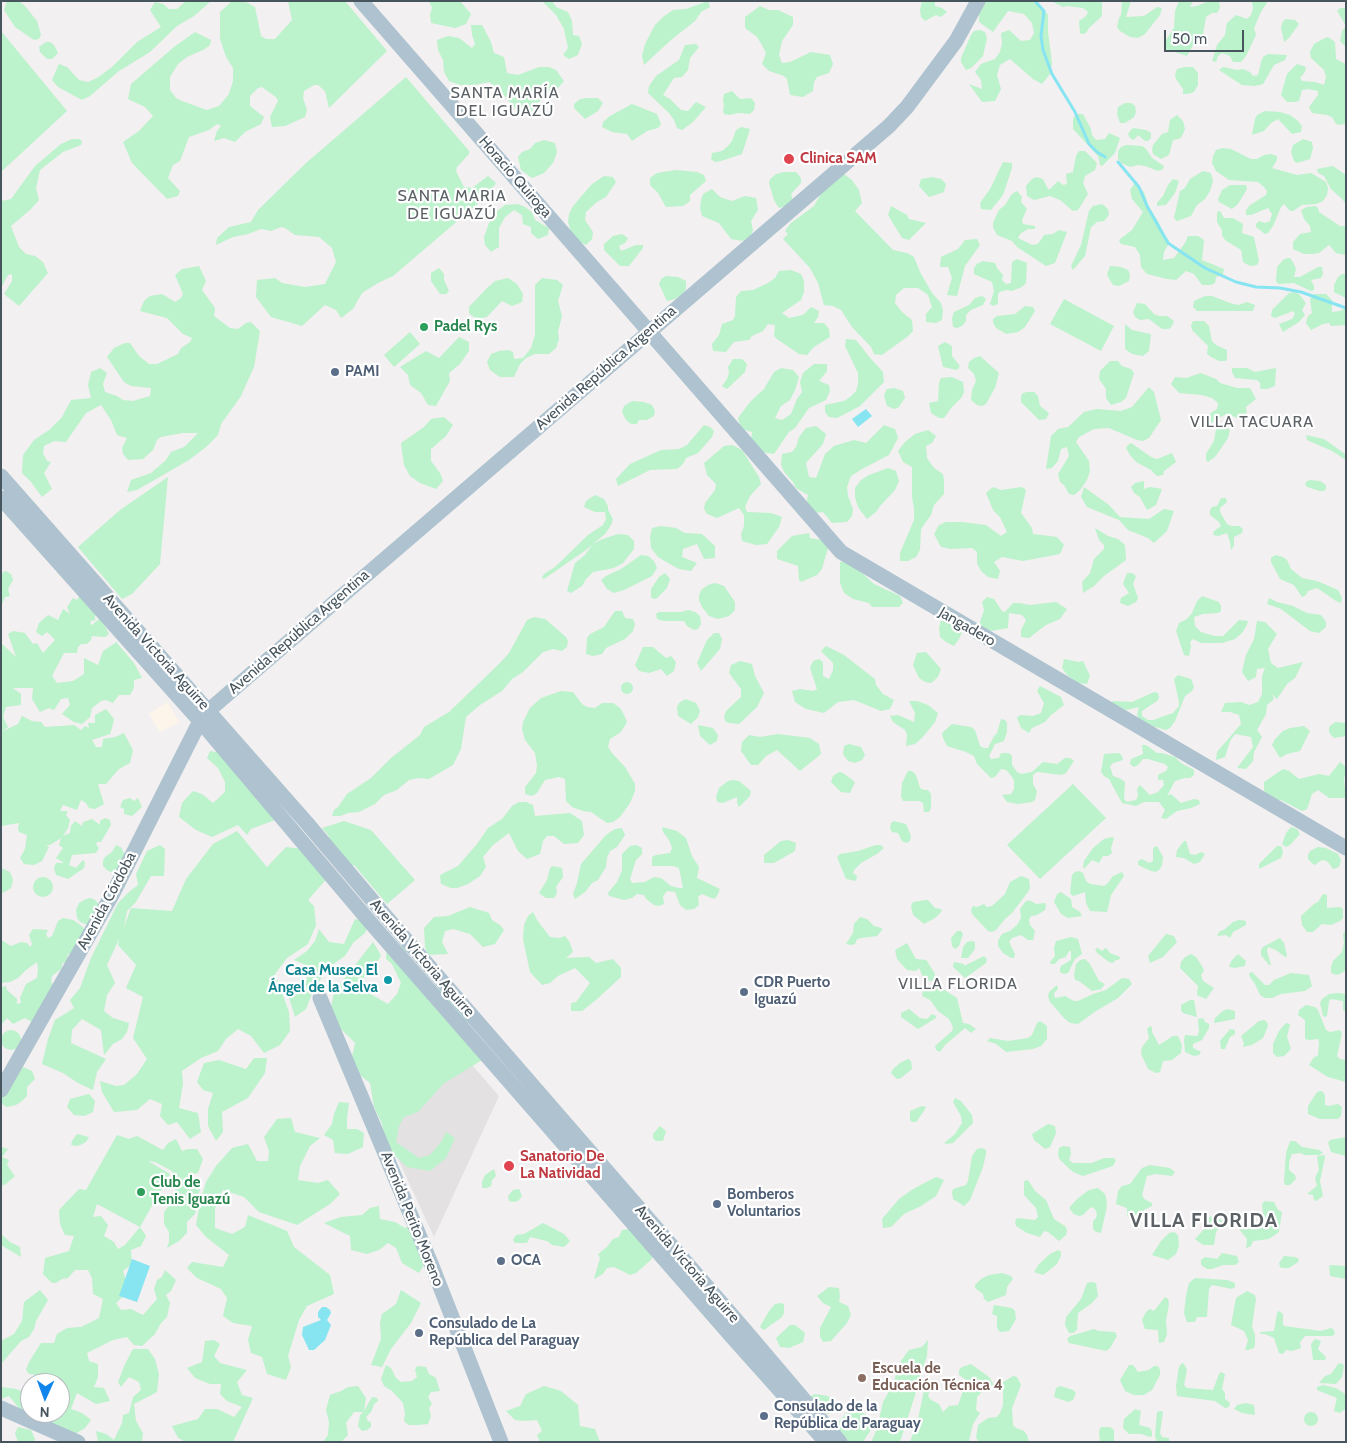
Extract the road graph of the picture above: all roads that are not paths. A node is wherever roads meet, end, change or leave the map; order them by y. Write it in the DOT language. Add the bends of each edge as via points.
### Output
graph roads {
  1 [pos="361,1"];
  2 [pos="978,1"];
  3 [pos="648,331"];
  4 [pos="1,476"];
  5 [pos="1,498"];
  6 [pos="204,716"];
  7 [pos="1346,848"];
  8 [pos="320,998"];
  9 [pos="1,1090"];
  10 [pos="734,1339"];
  11 [pos="1,1408"];
  12 [pos="78,1442"];
  13 [pos="501,1442"];
  14 [pos="826,1442"];
  15 [pos="840,1442"];
  1 -- 3 [label="main road, Horacio Quiroga"];
  2 -- 3 [label="main road, Avenida República Argentina" via="956,41 895,120"];
  3 -- 6 [label="main road, Avenida República Argentina"];
  3 -- 7 [label="main road, Jangadero" via="841,552"];
  4 -- 6 [label="main road, Avenida Victoria Aguirre"];
  5 -- 6 [label="main road, Avenida Victoria Aguirre"];
  6 -- 9 [label="main road, Avenida Córdoba" via="112,895"];
  6 -- 10 [label="main road, Avenida Victoria Aguirre" via="370,922"];
  8 -- 13 [label="main road, Avenida Perito Moreno" via="432,1266"];
  10 -- 14 [label="main road, Avenida Victoria Aguirre"];
  10 -- 15 [label="main road, Avenida Victoria Aguirre"];
  11 -- 12 [label="main road"];
}
